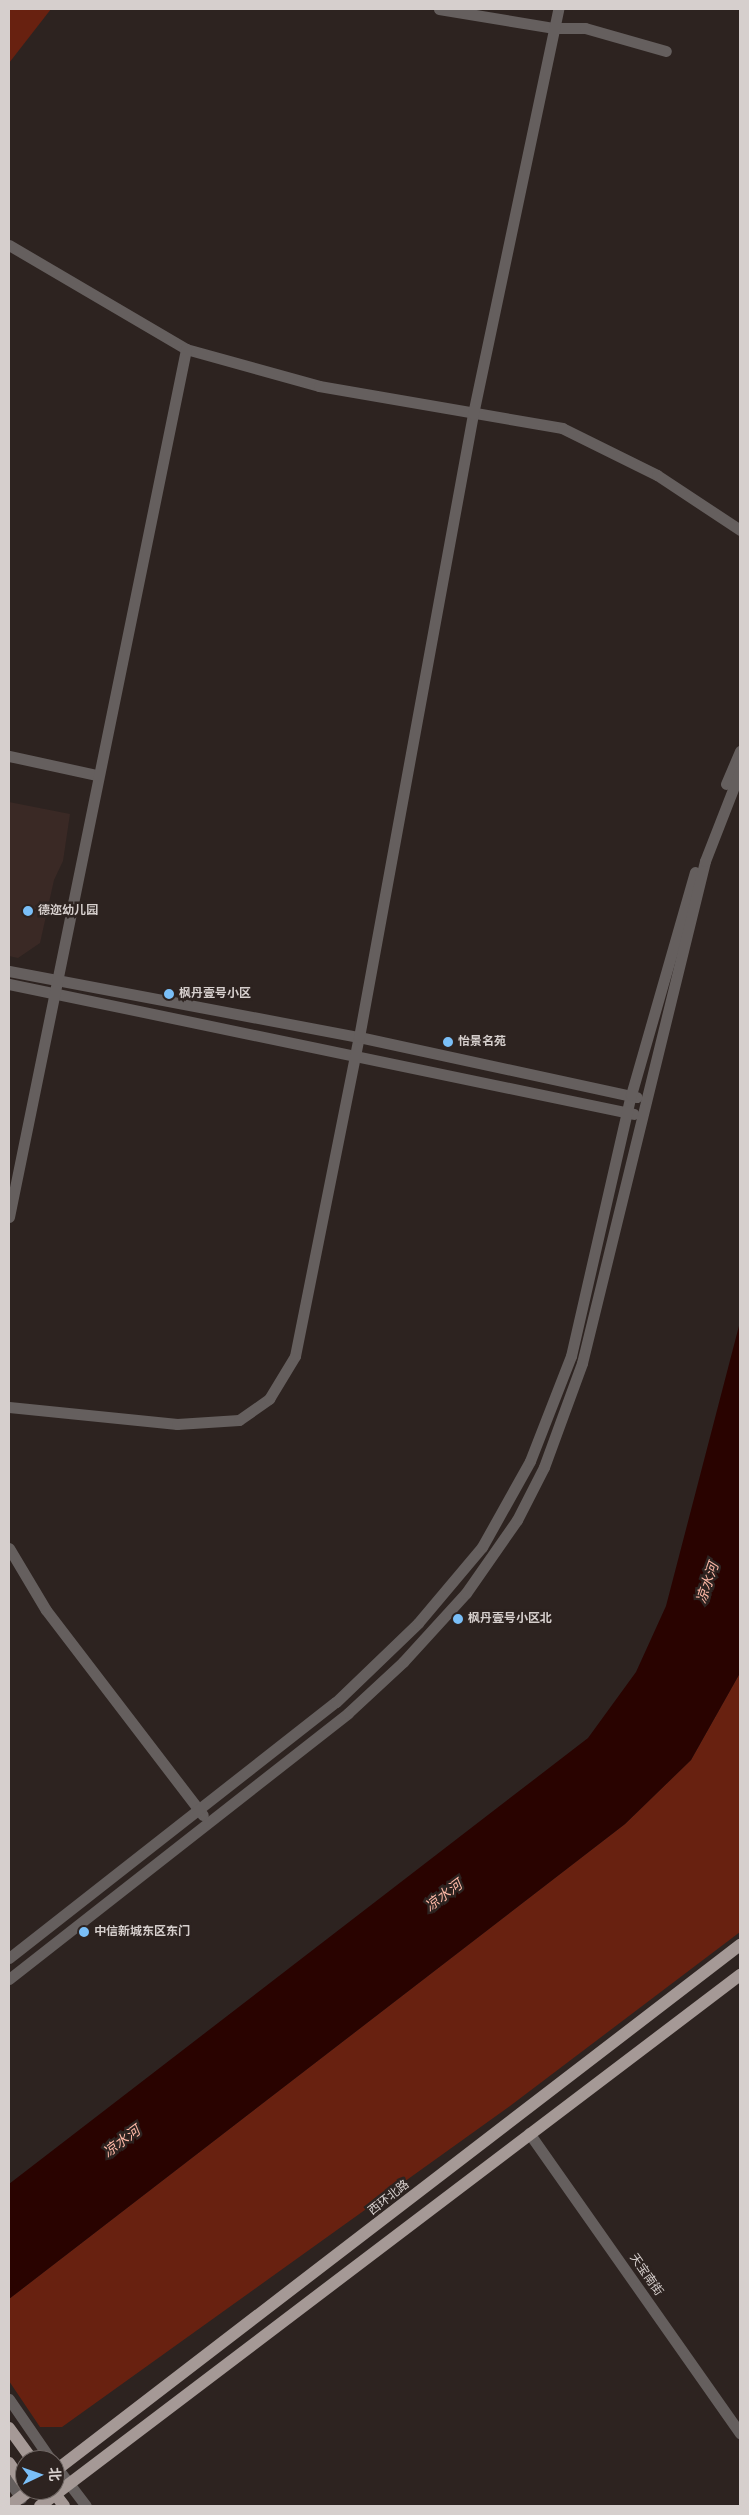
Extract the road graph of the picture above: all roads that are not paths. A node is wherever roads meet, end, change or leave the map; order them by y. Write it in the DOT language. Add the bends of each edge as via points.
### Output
graph roads {
  1 [pos="439,9"];
  2 [pos="558,9"];
  3 [pos="554,28"];
  4 [pos="666,51"];
  5 [pos="9,246"];
  6 [pos="186,349"];
  7 [pos="472,414"];
  8 [pos="740,530"];
  9 [pos="740,751"];
  10 [pos="9,756"];
  11 [pos="740,771"];
  12 [pos="97,775"];
  13 [pos="9,970"];
  14 [pos="55,979"];
  15 [pos="9,984"];
  16 [pos="52,993"];
  17 [pos="359,1036"];
  18 [pos="354,1054"];
  19 [pos="631,1095"];
  20 [pos="646,1099"];
  21 [pos="628,1112"];
  22 [pos="642,1116"];
  23 [pos="9,1217"];
  24 [pos="9,1407"];
  25 [pos="9,1548"];
  26 [pos="199,1810"];
  27 [pos="209,1824"];
  28 [pos="740,1946"];
  29 [pos="9,1958"];
  30 [pos="740,1975"];
  31 [pos="9,1979"];
  32 [pos="529,2133"];
  33 [pos="9,2399"];
  34 [pos="9,2428"];
  35 [pos="740,2433"];
  36 [pos="25,2450"];
  37 [pos="44,2450"];
  38 [pos="65,2458"];
  39 [pos="65,2478"];
  40 [pos="70,2484"];
  41 [pos="65,2487"];
  42 [pos="86,2506"];
  1 -- 3 [label="street"];
  2 -- 3 [label="street"];
  3 -- 4 [label="street" via="584,28"];
  3 -- 7 [label="street"];
  5 -- 6 [label="street"];
  6 -- 7 [label="street" via="319,386"];
  6 -- 12 [label="street"];
  7 -- 8 [label="street" via="562,428 657,475"];
  7 -- 17 [label="street"];
  9 -- 19 [label="street" via="717,804 666,961"];
  10 -- 12 [label="street"];
  11 -- 20 [label="street" via="705,861"];
  12 -- 14 [label="street"];
  13 -- 14 [label="street"];
  14 -- 16 [label="street"];
  14 -- 17 [label="street"];
  15 -- 16 [label="street"];
  16 -- 18 [label="street"];
  16 -- 23 [label="street"];
  17 -- 18 [label="street"];
  17 -- 19 [label="street"];
  18 -- 21 [label="street"];
  18 -- 24 [label="street" via="295,1356 269,1399 239,1420 177,1424"];
  19 -- 20 [label="street"];
  19 -- 21 [label="street"];
  20 -- 22 [label="street"];
  21 -- 22 [label="street"];
  21 -- 26 [label="street" via="571,1356 530,1460 482,1547 391,1651 336,1702"];
  22 -- 27 [label="street" via="582,1362 544,1467 517,1520 466,1593 403,1662 348,1713"];
  25 -- 26 [label="street" via="46,1610"];
  26 -- 27 [label="street"];
  26 -- 29 [label="street"];
  27 -- 31 [label="street"];
  28 -- 38 [label="main road, 西环北路"];
  30 -- 32 [label="main road"];
  32 -- 35 [label="street, 天宝南街"];
  32 -- 40 [label="main road"];
  33 -- 37 [label="street"];
  34 -- 36 [label="main road"];
  39 -- 40 [label="street"];
  40 -- 41 [label="main road"];
  40 -- 42 [label="street"];
}
